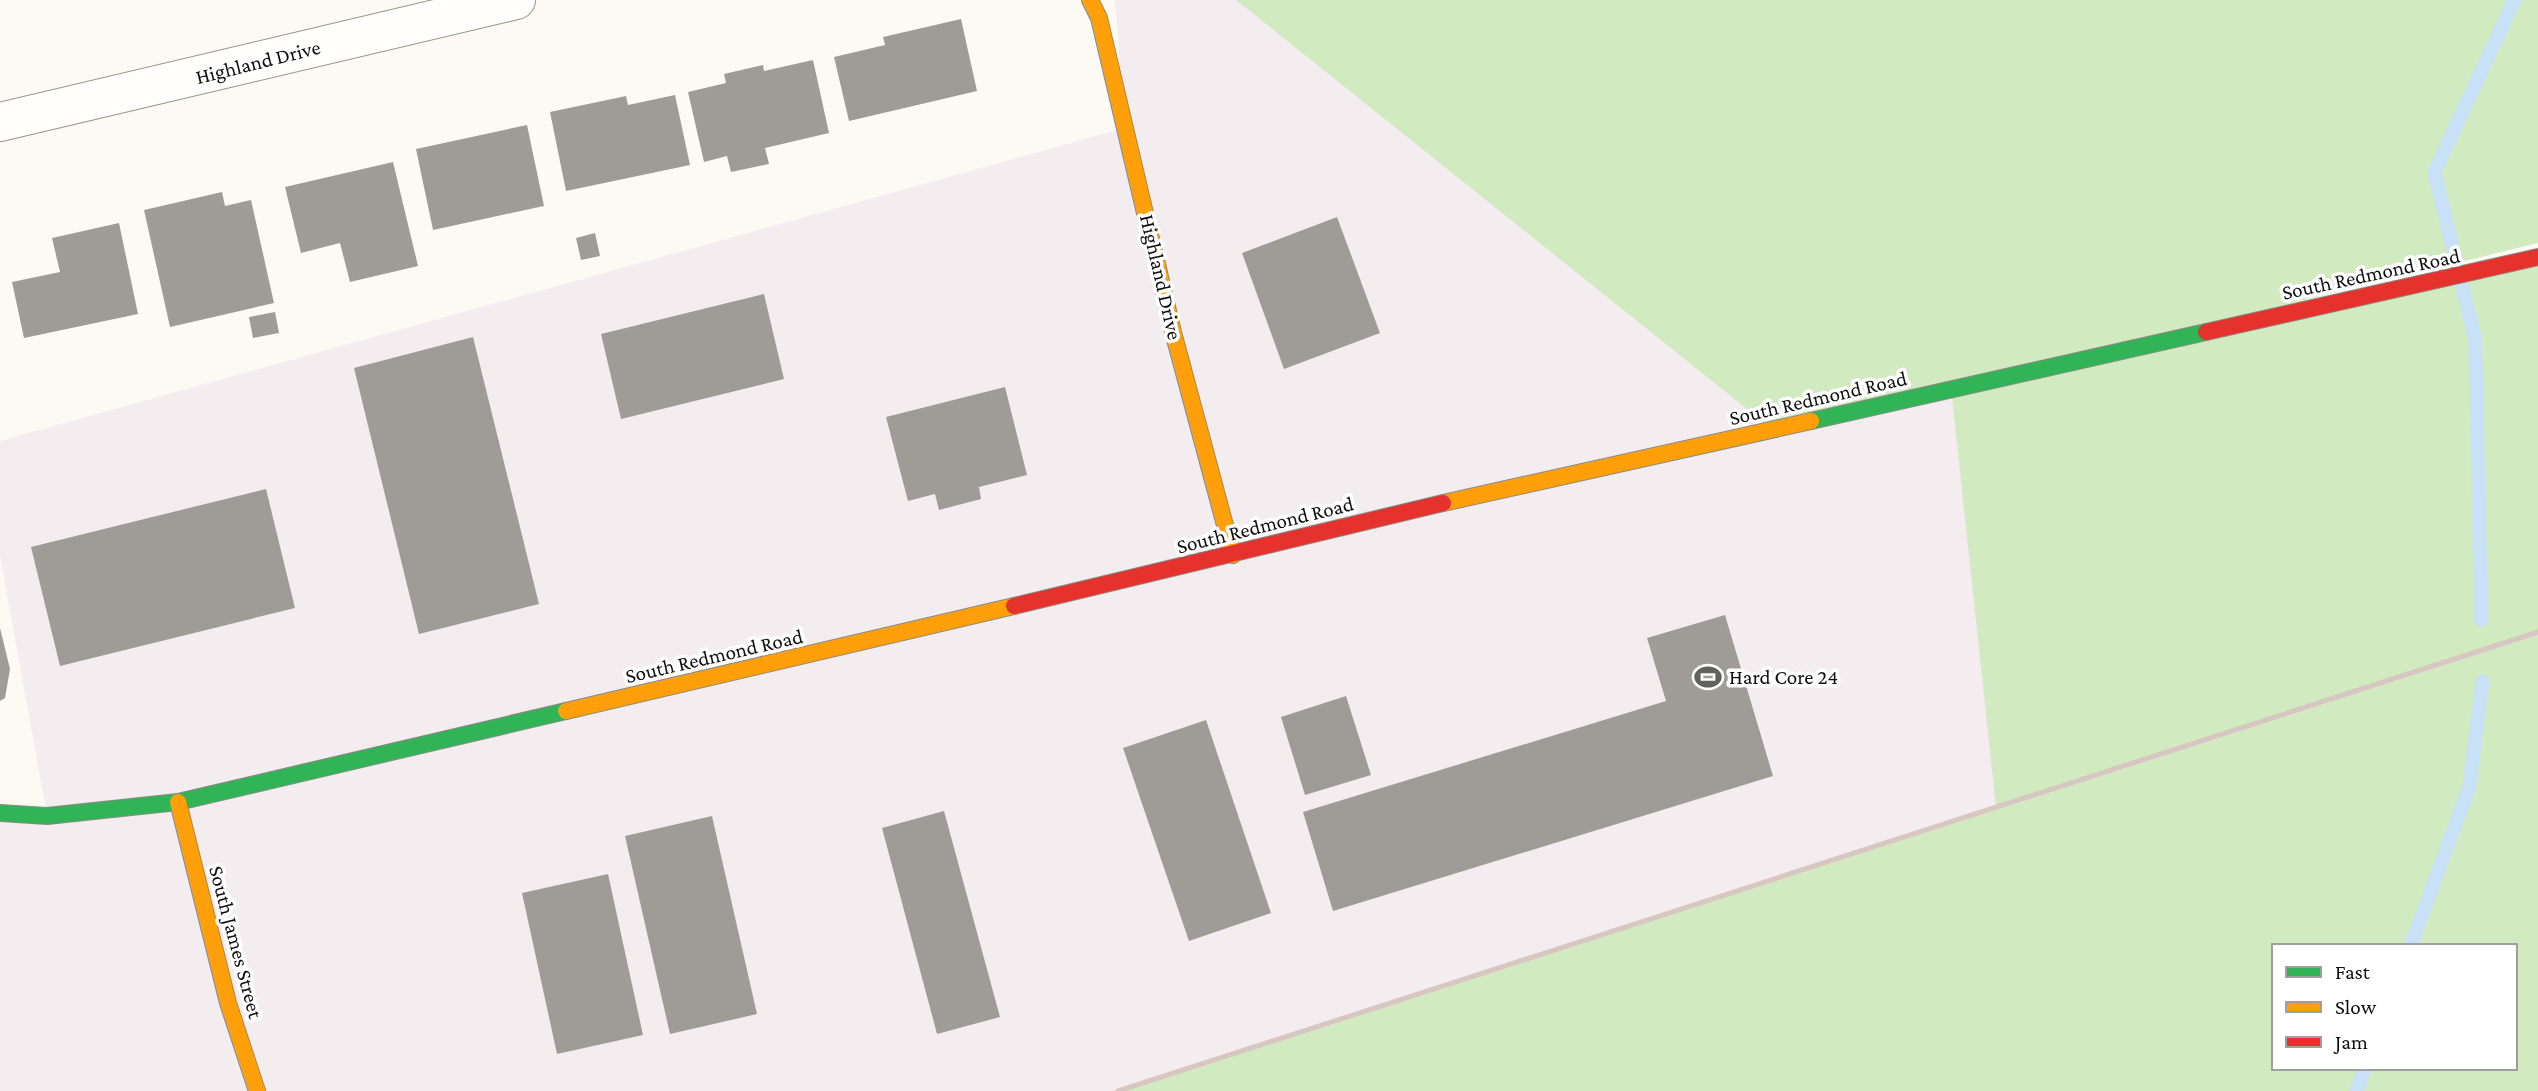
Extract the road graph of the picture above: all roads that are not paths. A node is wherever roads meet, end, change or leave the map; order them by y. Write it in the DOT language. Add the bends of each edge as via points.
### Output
graph roads {
  1 [pos="516,0"];
  2 [pos="1090,0"];
  3 [pos="472,4"];
  4 [pos="0,122"];
  5 [pos="2538,257"];
  6 [pos="1233,555"];
  7 [pos="178,802"];
  8 [pos="0,813"];
  9 [pos="257,1091"];
  1 -- 3 [label="street, Highland Drive"];
  2 -- 6 [label="street, Highland Drive" via="1099,18 1173,332"];
  3 -- 4 [label="street, Highland Drive" via="176,83"];
  5 -- 6 [label="street, South Redmond Road" via="1413,510"];
  6 -- 7 [label="street, South Redmond Road"];
  7 -- 8 [label="street, South Redmond Road" via="47,816"];
  7 -- 9 [label="street, South James Street" via="228,1003"];
}
